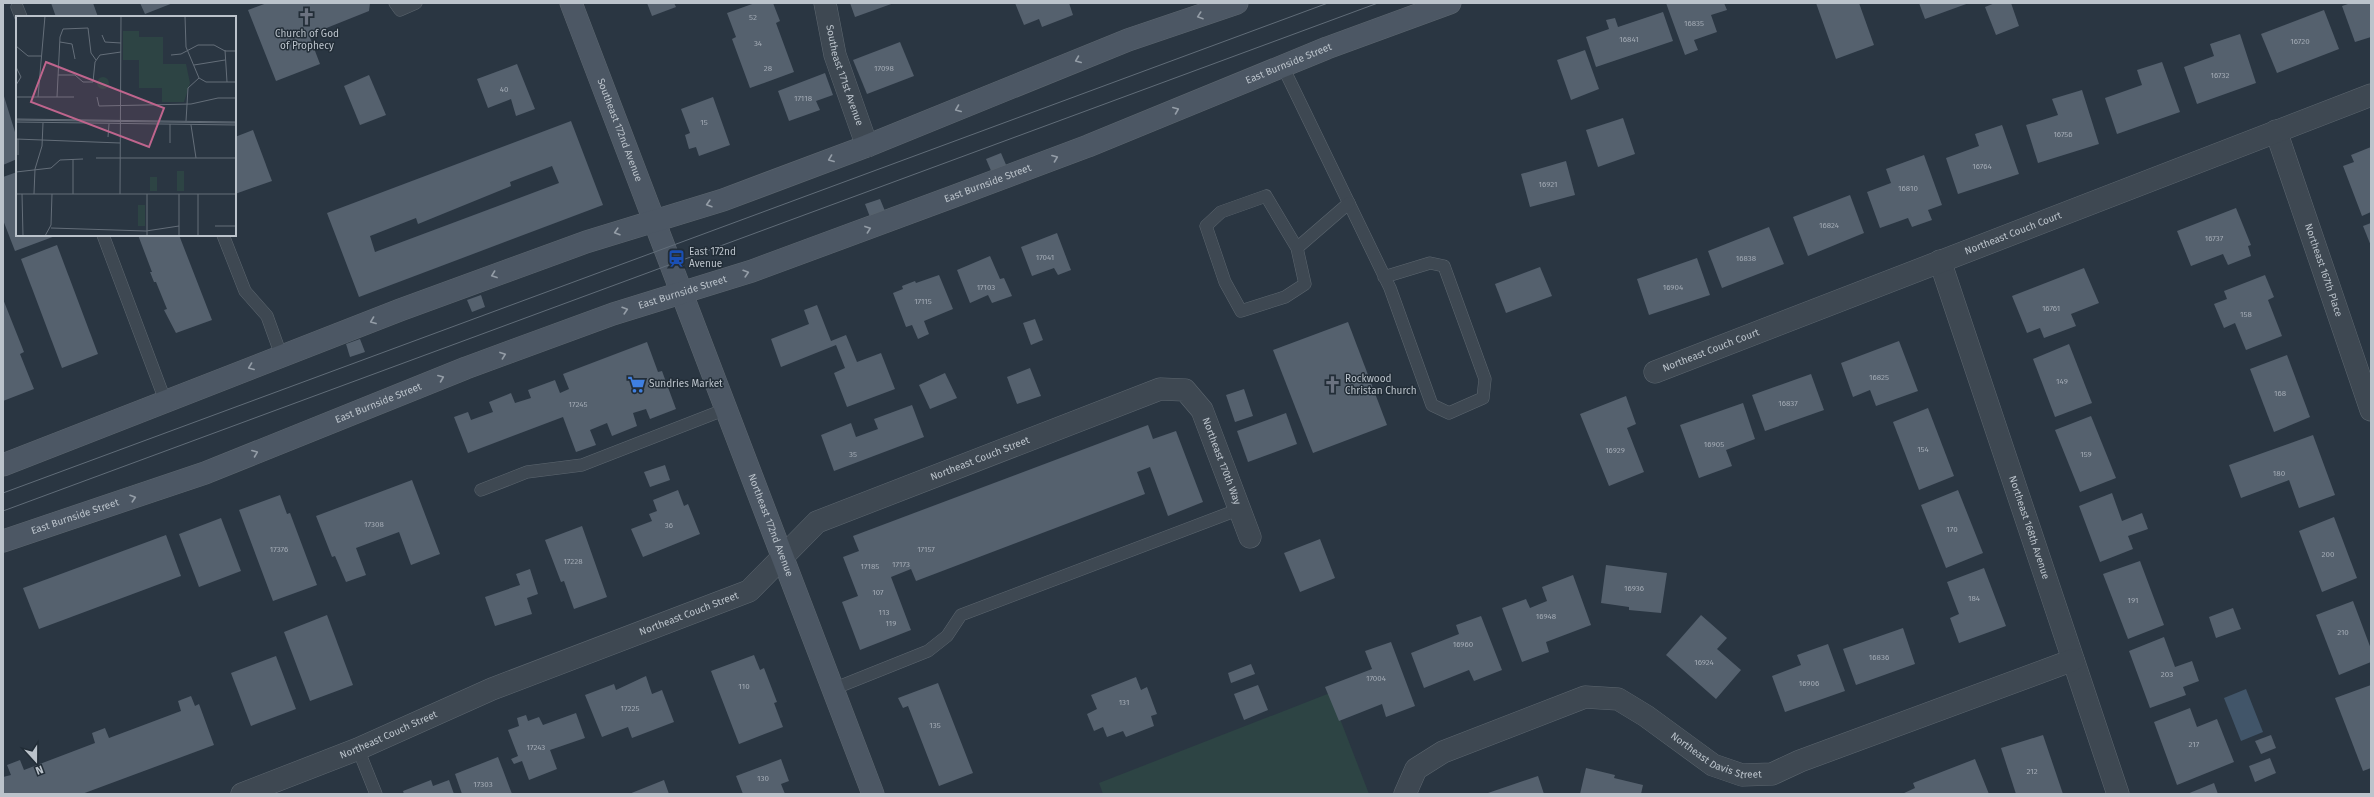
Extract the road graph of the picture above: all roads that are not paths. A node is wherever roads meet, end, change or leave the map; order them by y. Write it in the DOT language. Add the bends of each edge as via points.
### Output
graph roads {
  1 [pos="395,3"];
  2 [pos="416,3"];
  3 [pos="572,3"];
  4 [pos="825,3"];
  5 [pos="1237,3"];
  6 [pos="1450,3"];
  7 [pos="1283,67"];
  8 [pos="2371,95"];
  9 [pos="2276,131"];
  10 [pos="867,146"];
  11 [pos="1349,203"];
  12 [pos="654,221"];
  13 [pos="103,236"];
  14 [pos="223,236"];
  15 [pos="1297,248"];
  16 [pos="668,256"];
  17 [pos="1940,262"];
  18 [pos="1384,277"];
  19 [pos="682,293"];
  20 [pos="281,355"];
  21 [pos="1655,372"];
  22 [pos="1186,390"];
  23 [pos="165,400"];
  24 [pos="726,410"];
  25 [pos="2371,410"];
  26 [pos="3,465"];
  27 [pos="480,490"];
  28 [pos="1240,509"];
  29 [pos="1250,537"];
  30 [pos="3,541"];
  31 [pos="783,556"];
  32 [pos="2073,660"];
  33 [pos="833,689"];
  34 [pos="358,749"];
  35 [pos="242,794"];
  36 [pos="376,794"];
  37 [pos="873,794"];
  38 [pos="1406,794"];
  39 [pos="2118,794"];
  1 -- 2 [label="lane" via="400,10"];
  3 -- 12 [label="street, Southeast 172nd Avenue"];
  4 -- 10 [label="street, Southeast 171st Avenue" via="835,55"];
  5 -- 10 [label="street, one-way" via="1117,45"];
  6 -- 7 [label="street, East Burnside Street"];
  7 -- 11 [label="lane"];
  19 -- 7 [label="street, East Burnside Street, one-way" via="752,272 1038,165"];
  8 -- 9 [label="street, Northeast Couch Court"];
  9 -- 17 [label="street, Northeast Couch Court"];
  9 -- 25 [label="street, Northeast 167th Place"];
  10 -- 12 [label="street, one-way" via="723,200"];
  11 -- 15 [label="lane"];
  11 -- 18 [label="lane"];
  12 -- 16 [label="street, Southeast 172nd Avenue"];
  12 -- 20 [label="street, one-way" via="586,242"];
  13 -- 23 [label="lane"];
  14 -- 20 [label="lane" via="245,291 267,316"];
  15 -- 15 [label="lane" via="1305,284 1285,298 1240,311 1225,282 1206,226 1221,212 1266,196"];
  16 -- 19 [label="street, Northeast 172nd Avenue"];
  17 -- 21 [label="street, Northeast Couch Court"];
  17 -- 32 [label="street, Northeast 168th Avenue"];
  18 -- 18 [label="lane" via="1432,405 1449,413 1483,398 1485,379 1444,266 1430,263"];
  19 -- 24 [label="street, Northeast 172nd Avenue"];
  30 -- 19 [label="street, East Burnside Street, one-way" via="205,473 466,368 613,314"];
  20 -- 23 [label="street, one-way"];
  22 -- 28 [label="street, Northeast 170th Way" via="1202,410"];
  22 -- 31 [label="street, Northeast Couch Street" via="1160,389 817,522"];
  23 -- 26 [label="street"];
  24 -- 27 [label="lane" via="582,465 527,472"];
  24 -- 31 [label="street, Northeast 172nd Avenue"];
  28 -- 29 [label="street, Northeast 170th Way"];
  28 -- 33 [label="lane" via="960,615 947,636 928,651"];
  31 -- 33 [label="street, Northeast 172nd Avenue"];
  31 -- 34 [label="street, Northeast Couch Street" via="749,591 492,689"];
  32 -- 38 [label="street, Northeast Davis Street" via="1800,761 1772,774 1742,775 1713,765 1646,716 1618,699 1585,698 1443,752 1416,769"];
  32 -- 39 [label="street, Northeast 168th Avenue"];
  33 -- 37 [label="street, Northeast 172nd Avenue"];
  34 -- 35 [label="street, Northeast Couch Street"];
  34 -- 36 [label="lane"];
}
